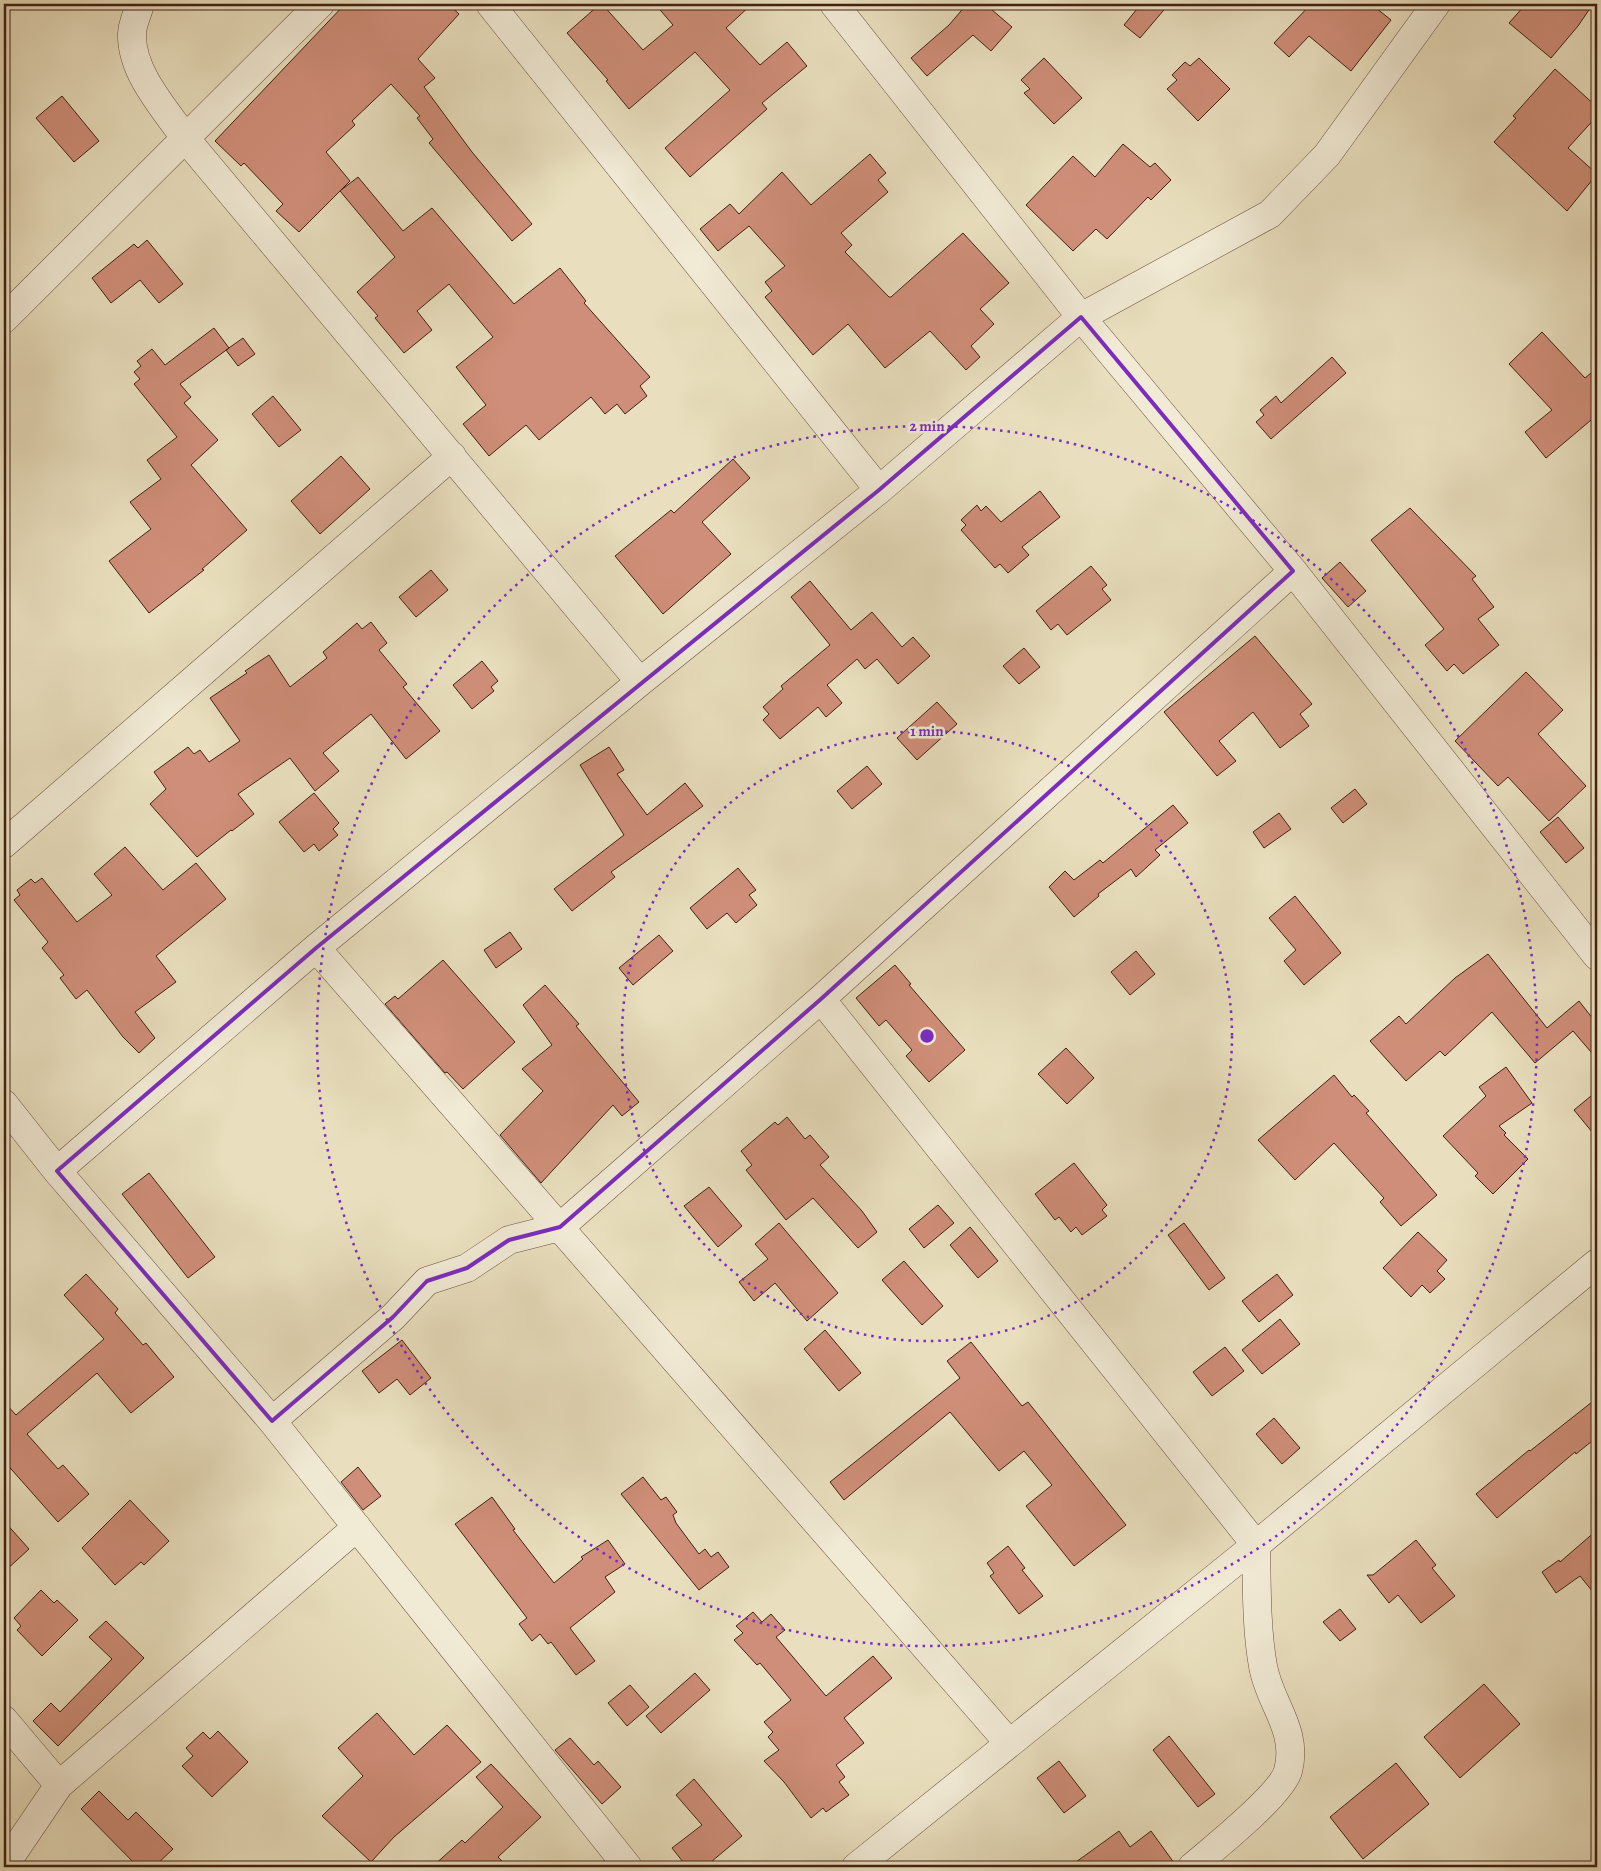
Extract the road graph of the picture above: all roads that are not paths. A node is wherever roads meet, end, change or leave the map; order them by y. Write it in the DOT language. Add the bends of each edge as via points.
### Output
graph roads {
  1 [pos="140,4"];
  2 [pos="320,4"];
  3 [pos="490,4"];
  4 [pos="834,4"];
  5 [pos="1436,4"];
  6 [pos="185,138"];
  7 [pos="1081,318"];
  8 [pos="4,319"];
  9 [pos="452,456"];
  10 [pos="879,490"];
  11 [pos="1293,571"];
  12 [pos="640,682"];
  13 [pos="4,844"];
  14 [pos="316,948"];
  15 [pos="1597,956"];
  16 [pos="821,999"];
  17 [pos="4,1104"];
  18 [pos="57,1171"];
  19 [pos="560,1227"];
  20 [pos="1597,1263"];
  21 [pos="272,1421"];
  22 [pos="357,1527"];
  23 [pos="1256,1545"];
  24 [pos="4,1720"];
  25 [pos="1009,1743"];
  26 [pos="58,1784"];
  27 [pos="4,1866"];
  28 [pos="628,1867"];
  29 [pos="856,1867"];
  30 [pos="1192,1867"];
  1 -- 6 [label="street" via="132,32 134,56 148,84"];
  2 -- 6 [label="street"];
  3 -- 10 [label="street"];
  4 -- 7 [label="street"];
  5 -- 7 [label="street" via="1327,155 1270,214"];
  6 -- 8 [label="street"];
  6 -- 9 [label="street"];
  7 -- 10 [label="street"];
  7 -- 11 [label="street"];
  9 -- 12 [label="street"];
  9 -- 13 [label="street"];
  10 -- 12 [label="street"];
  11 -- 15 [label="street"];
  11 -- 16 [label="street"];
  12 -- 14 [label="street"];
  14 -- 18 [label="street"];
  14 -- 19 [label="street"];
  16 -- 19 [label="street"];
  16 -- 23 [label="street"];
  17 -- 18 [label="street"];
  18 -- 21 [label="street"];
  19 -- 21 [label="street" via="509,1240 467,1268 427,1281 393,1317"];
  19 -- 25 [label="street"];
  20 -- 23 [label="street"];
  21 -- 22 [label="street"];
  22 -- 26 [label="street"];
  22 -- 28 [label="street"];
  23 -- 25 [label="street"];
  23 -- 30 [label="street" via="1263,1668 1290,1736 1288,1772 1265,1804"];
  24 -- 26 [label="street"];
  25 -- 29 [label="street"];
  26 -- 27 [label="street"];
}
